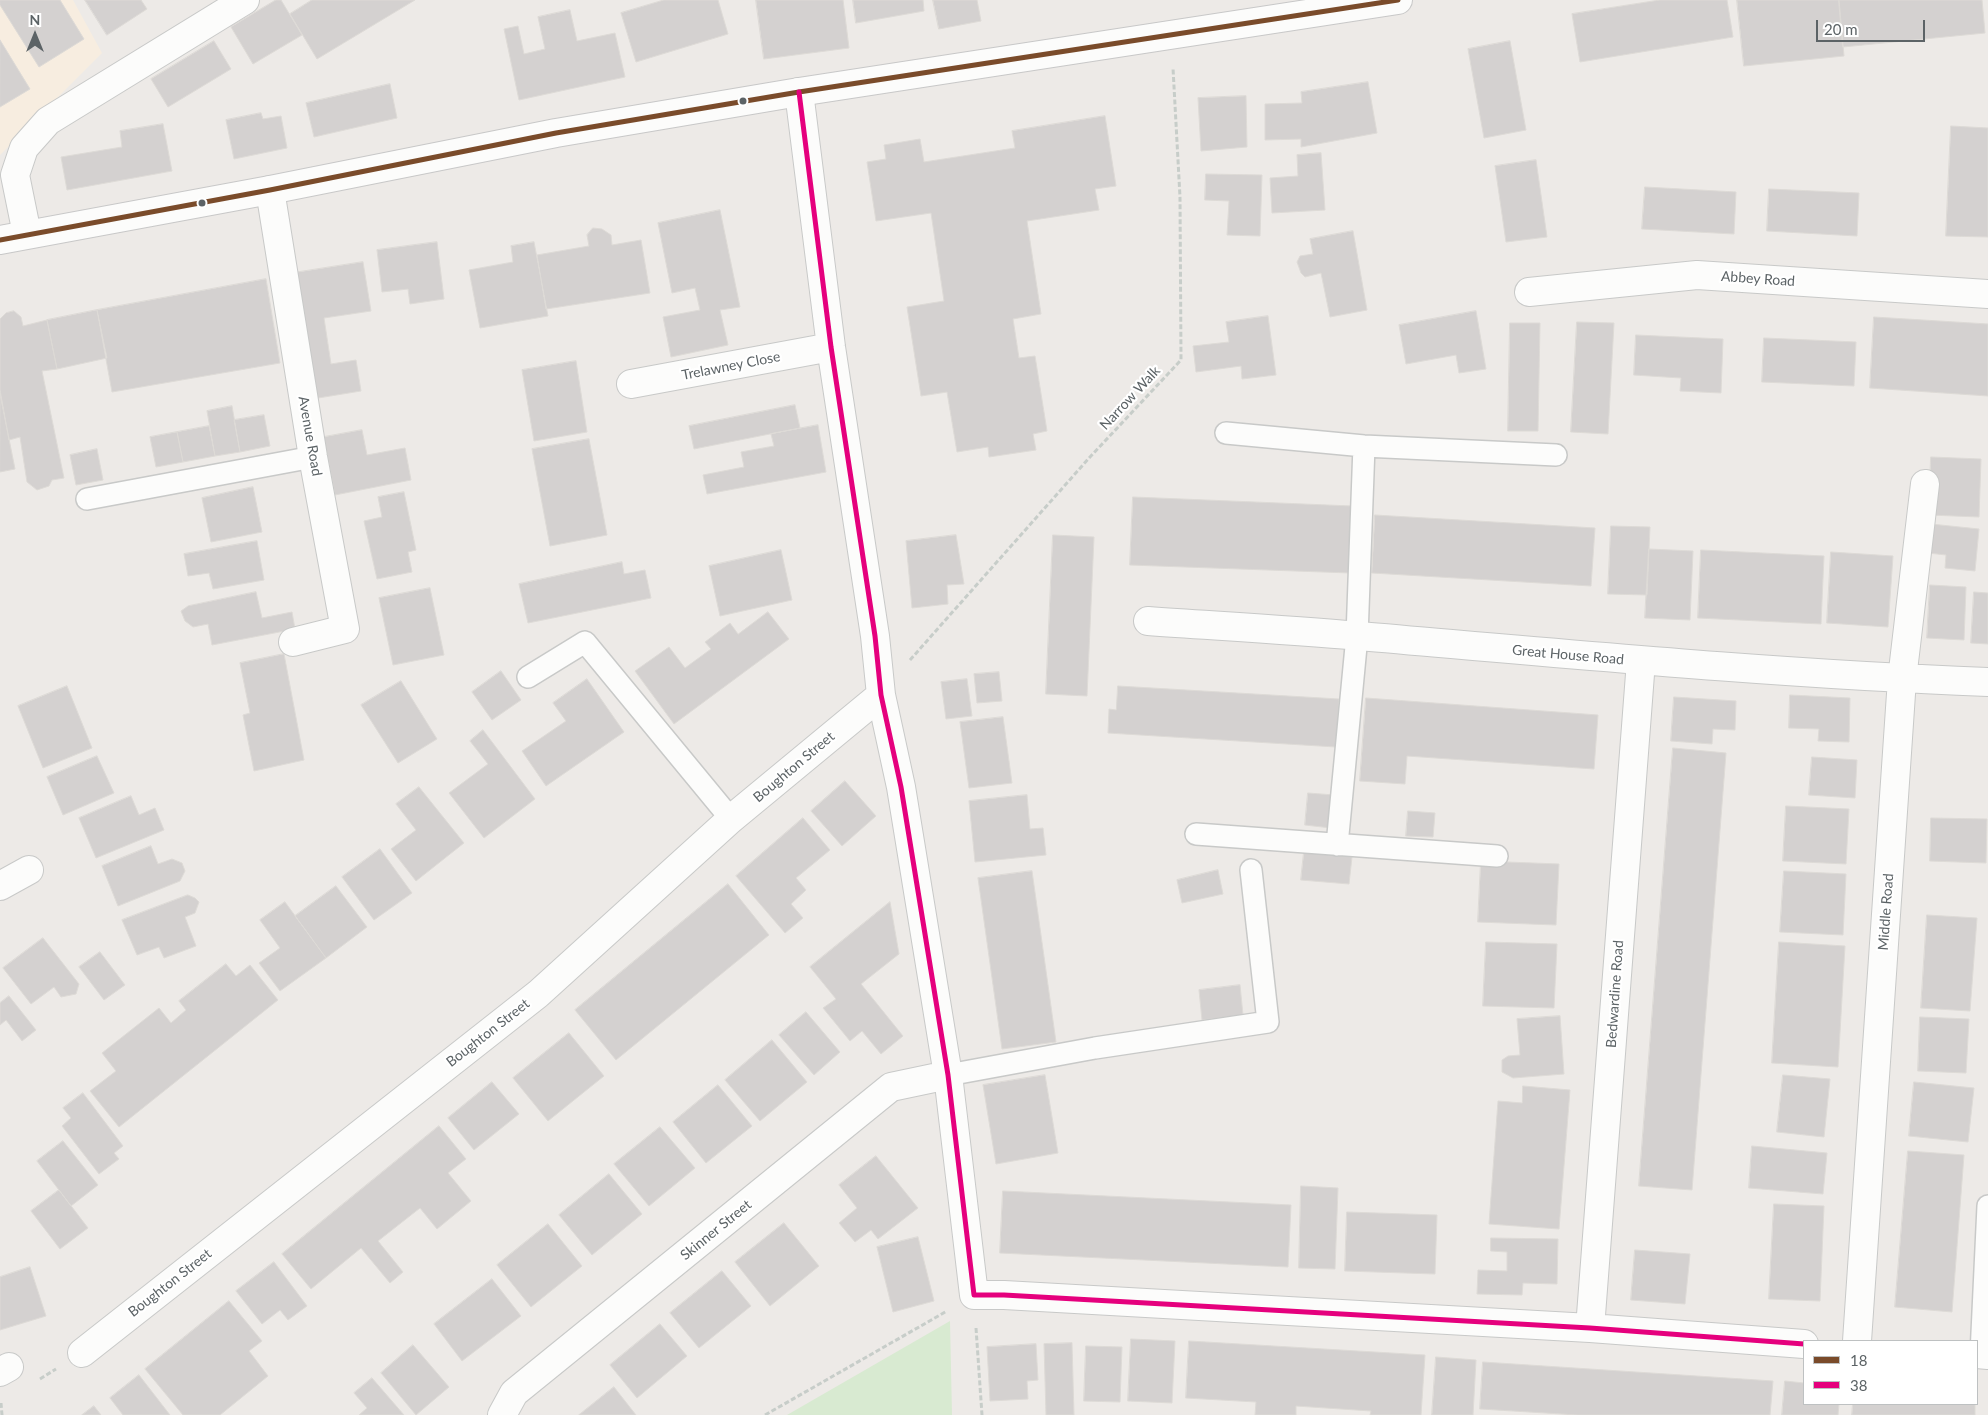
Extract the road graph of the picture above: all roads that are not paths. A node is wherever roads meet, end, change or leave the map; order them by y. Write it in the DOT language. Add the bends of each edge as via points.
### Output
graph roads {
  1 [pos="245,0"];
  2 [pos="1398,0"];
  3 [pos="799,92"];
  4 [pos="270,190"];
  5 [pos="27,234"];
  6 [pos="0,240"];
  7 [pos="1528,292"];
  8 [pos="1988,294"];
  9 [pos="830,347"];
  10 [pos="632,384"];
  11 [pos="1226,433"];
  12 [pos="1364,446"];
  13 [pos="1556,455"];
  14 [pos="313,457"];
  15 [pos="1925,484"];
  16 [pos="87,499"];
  17 [pos="1148,621"];
  18 [pos="1357,636"];
  19 [pos="293,642"];
  20 [pos="1641,661"];
  21 [pos="528,677"];
  22 [pos="1902,679"];
  23 [pos="1988,682"];
  24 [pos="881,695"];
  25 [pos="731,819"];
  26 [pos="1196,834"];
  27 [pos="1336,845"];
  28 [pos="1497,856"];
  29 [pos="29,870"];
  30 [pos="1252,870"];
  31 [pos="0,886"];
  32 [pos="948,1074"];
  33 [pos="1988,1206"];
  34 [pos="1590,1328"];
  35 [pos="1857,1340"];
  36 [pos="1803,1344"];
  37 [pos="82,1353"];
  38 [pos="1982,1355"];
  39 [pos="502,1415"];
  1 -- 5 [label="street" via="48,121 24,148 15,175"];
  2 -- 3 [label="street"];
  3 -- 4 [label="street" via="556,133"];
  3 -- 9 [label="street"];
  4 -- 5 [label="street"];
  4 -- 14 [label="street, Avenue Road"];
  5 -- 6 [label="street"];
  7 -- 8 [label="street, Abbey Road" via="1697,275"];
  9 -- 10 [label="street, Trelawney Close"];
  9 -- 24 [label="street" via="875,636"];
  11 -- 12 [label="lane"];
  12 -- 13 [label="lane"];
  12 -- 18 [label="lane"];
  14 -- 16 [label="lane"];
  14 -- 19 [label="street, Avenue Road" via="345,629"];
  15 -- 22 [label="street, Middle Road"];
  17 -- 18 [label="street, Great House Road"];
  18 -- 20 [label="street, Great House Road"];
  18 -- 27 [label="lane"];
  20 -- 22 [label="street, Great House Road"];
  20 -- 34 [label="street, Bedwardine Road"];
  21 -- 25 [label="lane" via="585,642"];
  22 -- 23 [label="street, Great House Road"];
  22 -- 35 [label="street, Middle Road"];
  24 -- 25 [label="street, Boughton Street"];
  24 -- 32 [label="street" via="901,787"];
  25 -- 37 [label="street, Boughton Street" via="538,994"];
  26 -- 27 [label="lane"];
  27 -- 28 [label="lane"];
  29 -- 31 [label="street"];
  30 -- 32 [label="lane" via="1268,1022"];
  32 -- 34 [label="street" via="974,1295"];
  32 -- 39 [label="street, Skinner Street" via="891,1086 514,1394"];
  33 -- 38 [label="lane"];
  34 -- 36 [label="street"];
}
